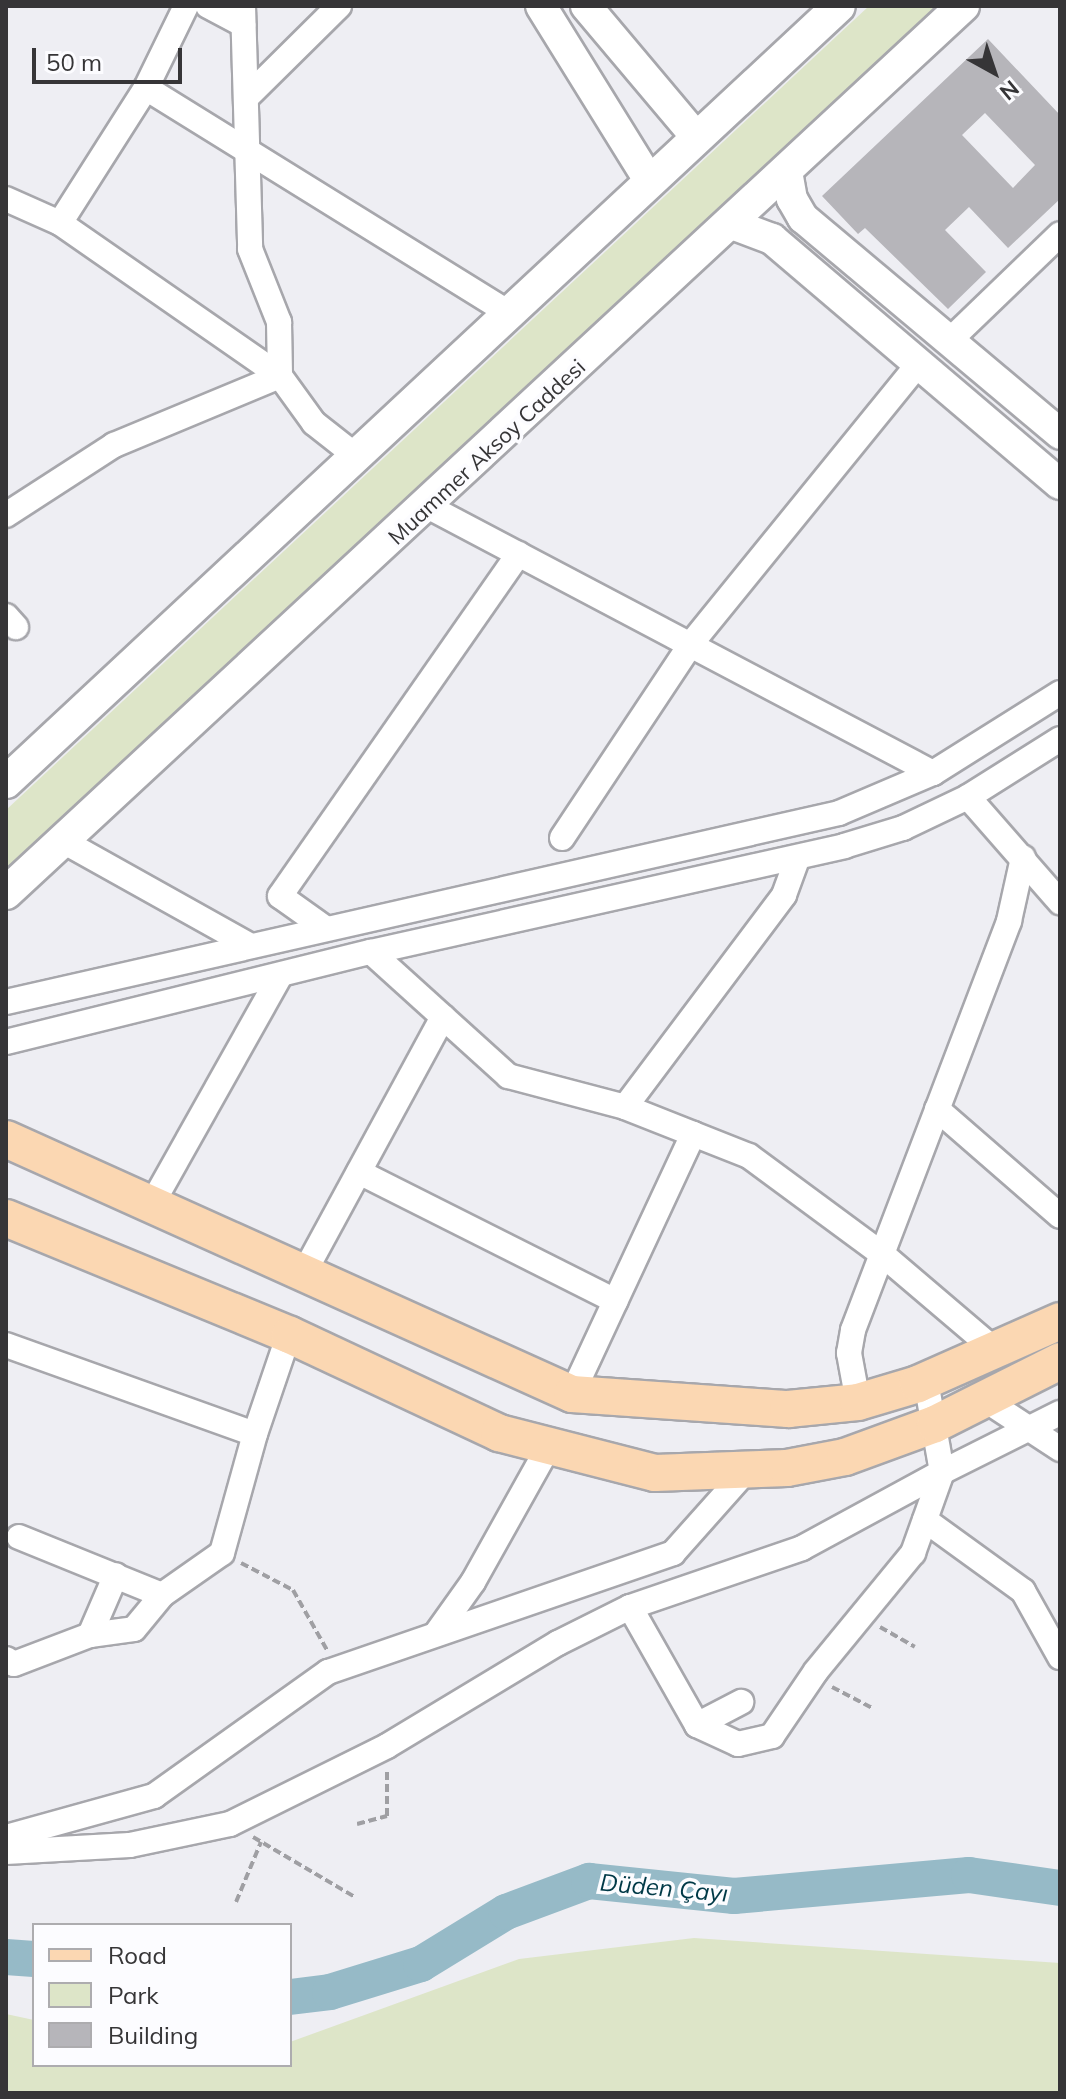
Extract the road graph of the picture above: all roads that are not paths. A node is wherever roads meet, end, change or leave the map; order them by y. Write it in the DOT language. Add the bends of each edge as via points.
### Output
graph roads {
  1 [pos="186,6"];
  2 [pos="208,6"];
  3 [pos="339,6"];
  4 [pos="541,6"];
  5 [pos="586,6"];
  6 [pos="839,6"];
  7 [pos="963,6"];
  8 [pos="243,16"];
  9 [pos="146,88"];
  10 [pos="246,98"];
  11 [pos="697,138"];
  12 [pos="247,147"];
  13 [pos="787,171"];
  14 [pos="650,182"];
  15 [pos="6,199"];
  16 [pos="60,223"];
  17 [pos="732,224"];
  18 [pos="1060,234"];
  19 [pos="509,313"];
  20 [pos="949,341"];
  21 [pos="919,363"];
  22 [pos="280,376"];
  23 [pos="1060,434"];
  24 [pos="356,456"];
  25 [pos="1060,484"];
  26 [pos="429,507"];
  27 [pos="6,515"];
  28 [pos="519,554"];
  29 [pos="690,645"];
  30 [pos="1060,693"];
  31 [pos="1060,739"];
  32 [pos="933,773"];
  33 [pos="6,782"];
  34 [pos="968,797"];
  35 [pos="562,838"];
  36 [pos="63,841"];
  37 [pos="1023,858"];
  38 [pos="797,859"];
  39 [pos="6,893"];
  40 [pos="1060,902"];
  41 [pos="325,928"];
  42 [pos="251,946"];
  43 [pos="371,952"];
  44 [pos="280,976"];
  45 [pos="6,1002"];
  46 [pos="443,1017"];
  47 [pos="6,1042"];
  48 [pos="625,1107"];
  49 [pos="937,1109"];
  50 [pos="693,1134"];
  51 [pos="6,1139"];
  52 [pos="359,1172"];
  53 [pos="152,1204"];
  54 [pos="1060,1216"];
  55 [pos="6,1218"];
  56 [pos="882,1254"];
  57 [pos="305,1271"];
  58 [pos="615,1301"];
  59 [pos="1060,1321"];
  60 [pos="288,1337"];
  61 [pos="6,1345"];
  62 [pos="997,1352"];
  63 [pos="1060,1361"];
  64 [pos="926,1381"];
  65 [pos="572,1394"];
  66 [pos="984,1399"];
  67 [pos="858,1402"];
  68 [pos="1060,1413"];
  69 [pos="935,1424"];
  70 [pos="1029,1428"];
  71 [pos="255,1434"];
  72 [pos="549,1446"];
  73 [pos="1060,1449"];
  74 [pos="747,1470"];
  75 [pos="942,1472"];
  76 [pos="925,1520"];
  77 [pos="19,1537"];
  78 [pos="116,1575"];
  79 [pos="162,1595"];
  80 [pos="630,1607"];
  81 [pos="436,1634"];
  82 [pos="90,1635"];
  83 [pos="1060,1657"];
  84 [pos="6,1659"];
  85 [pos="741,1702"];
  86 [pos="697,1725"];
  87 [pos="6,1837"];
  88 [pos="6,1852"];
  1 -- 9 [label="street"];
  2 -- 8 [label="street"];
  3 -- 10 [label="street"];
  4 -- 14 [label="street"];
  5 -- 11 [label="street"];
  6 -- 11 [label="main road"];
  7 -- 13 [label="main road, Muammer Aksoy Caddesi"];
  8 -- 10 [label="street"];
  9 -- 12 [label="street"];
  9 -- 16 [label="street"];
  10 -- 12 [label="street"];
  11 -- 14 [label="main road"];
  12 -- 19 [label="street"];
  12 -- 22 [label="street" via="250,249 279,322"];
  13 -- 17 [label="main road, Muammer Aksoy Caddesi"];
  13 -- 20 [label="street" via="792,199 803,218"];
  14 -- 19 [label="main road"];
  15 -- 16 [label="street"];
  16 -- 22 [label="street"];
  17 -- 21 [label="street" via="772,239"];
  17 -- 26 [label="main road, Muammer Aksoy Caddesi"];
  18 -- 20 [label="street"];
  19 -- 24 [label="main road"];
  20 -- 23 [label="street"];
  21 -- 25 [label="street"];
  21 -- 29 [label="street"];
  22 -- 24 [label="street" via="314,423"];
  22 -- 27 [label="street" via="114,445"];
  24 -- 33 [label="main road"];
  26 -- 28 [label="street"];
  26 -- 36 [label="main road, Muammer Aksoy Caddesi"];
  28 -- 29 [label="street"];
  28 -- 41 [label="street" via="280,896"];
  29 -- 32 [label="street"];
  29 -- 35 [label="street"];
  30 -- 32 [label="street"];
  31 -- 34 [label="street"];
  32 -- 41 [label="street" via="839,813"];
  34 -- 37 [label="street"];
  34 -- 38 [label="street" via="903,828"];
  36 -- 39 [label="main road, Muammer Aksoy Caddesi"];
  36 -- 42 [label="street"];
  37 -- 40 [label="street"];
  37 -- 49 [label="street" via="1009,921"];
  38 -- 43 [label="street"];
  38 -- 48 [label="street" via="784,895"];
  41 -- 42 [label="street"];
  42 -- 45 [label="street"];
  43 -- 44 [label="street"];
  43 -- 46 [label="street"];
  44 -- 47 [label="street"];
  44 -- 53 [label="street"];
  46 -- 48 [label="street" via="508,1076"];
  46 -- 52 [label="street"];
  48 -- 50 [label="street"];
  49 -- 54 [label="street"];
  49 -- 56 [label="street"];
  50 -- 56 [label="street" via="749,1156"];
  50 -- 58 [label="street"];
  51 -- 53 [label="main road"];
  52 -- 57 [label="street"];
  52 -- 58 [label="street"];
  53 -- 57 [label="main road"];
  55 -- 60 [label="main road"];
  56 -- 62 [label="street"];
  56 -- 67 [label="street" via="849,1353"];
  57 -- 65 [label="main road"];
  58 -- 65 [label="street"];
  59 -- 62 [label="main road"];
  60 -- 71 [label="street"];
  60 -- 72 [label="main road" via="499,1433"];
  61 -- 71 [label="street"];
  62 -- 64 [label="main road"];
  63 -- 66 [label="main road"];
  64 -- 67 [label="main road"];
  64 -- 69 [label="street"];
  65 -- 67 [label="main road" via="788,1409"];
  66 -- 69 [label="main road"];
  66 -- 70 [label="street"];
  68 -- 70 [label="street"];
  69 -- 74 [label="main road" via="845,1457"];
  69 -- 75 [label="street"];
  70 -- 73 [label="street"];
  70 -- 75 [label="street"];
  71 -- 79 [label="street" via="222,1553"];
  72 -- 74 [label="main road" via="655,1473"];
  72 -- 81 [label="street" via="473,1582"];
  74 -- 81 [label="street" via="673,1553"];
  75 -- 76 [label="street"];
  75 -- 80 [label="street" via="802,1548"];
  76 -- 83 [label="street" via="1023,1591"];
  76 -- 86 [label="street" via="913,1553 812,1677 772,1736 738,1744"];
  77 -- 78 [label="street"];
  78 -- 79 [label="street"];
  78 -- 82 [label="street"];
  79 -- 82 [label="street" via="134,1629"];
  80 -- 86 [label="street"];
  80 -- 88 [label="street" via="558,1643 387,1746 230,1824 130,1845"];
  81 -- 87 [label="street" via="338,1669 154,1796"];
  82 -- 84 [label="street" via="14,1664"];
  85 -- 86 [label="street"];
}
